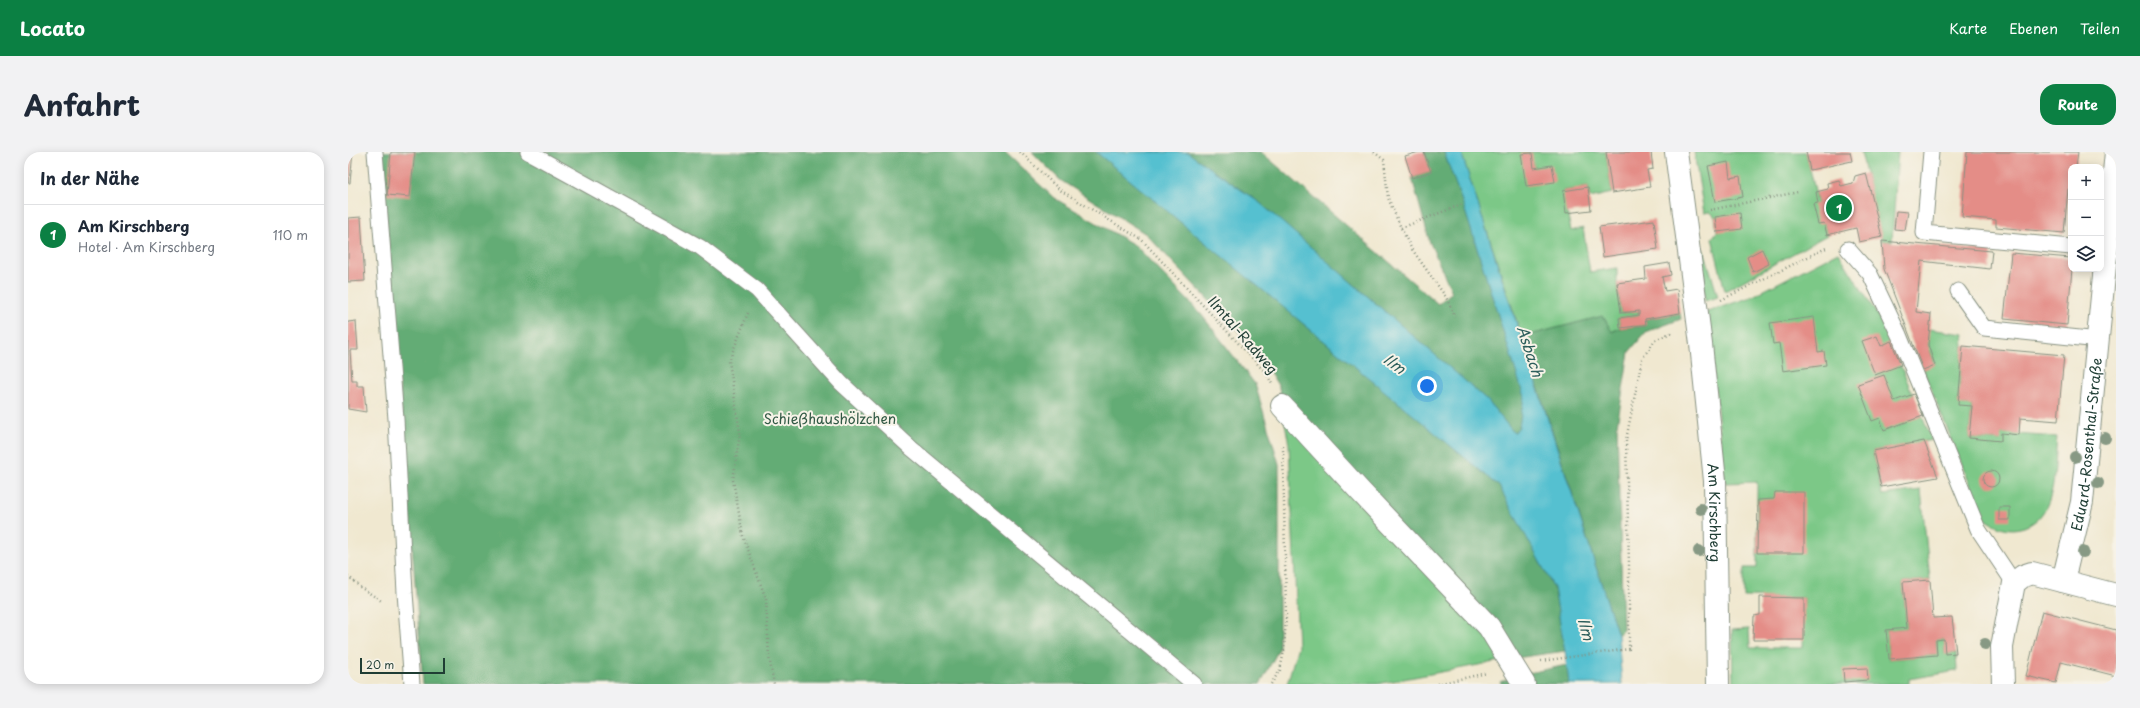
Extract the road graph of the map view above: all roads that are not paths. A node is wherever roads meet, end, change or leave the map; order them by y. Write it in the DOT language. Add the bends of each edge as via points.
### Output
graph roads {
  1 [pos="375,152"];
  2 [pos="528,152"];
  3 [pos="1676,152"];
  4 [pos="1932,152"];
  5 [pos="2116,152"];
  6 [pos="2068,247"];
  7 [pos="1848,249"];
  8 [pos="2104,250"];
  9 [pos="2103,272"];
  10 [pos="1958,291"];
  11 [pos="2099,340"];
  12 [pos="1282,406"];
  13 [pos="2063,581"];
  14 [pos="2014,583"];
  15 [pos="2116,595"];
  16 [pos="412,684"];
  17 [pos="1194,684"];
  18 [pos="1524,684"];
  19 [pos="1718,684"];
  20 [pos="2003,684"];
  1 -- 16 [label="lane" via="396,419"];
  2 -- 17 [label="lane" via="700,247 757,290 841,383 911,448"];
  3 -- 19 [label="street, Am Kirschberg" via="1699,326 1715,481"];
  4 -- 6 [label="lane" via="1924,233"];
  5 -- 8 [label="street, Eduard-Rosenthal-Straße"];
  7 -- 14 [label="lane" via="1870,274 1899,335 1978,529"];
  9 -- 11 [label="street, Eduard-Rosenthal-Straße"];
  10 -- 11 [label="lane" via="1984,328"];
  11 -- 13 [label="street, Eduard-Rosenthal-Straße" via="2082,502"];
  12 -- 18 [label="street" via="1489,627"];
  13 -- 14 [label="street" via="2032,573"];
  13 -- 15 [label="street"];
  14 -- 20 [label="street" via="2002,647"];
}
